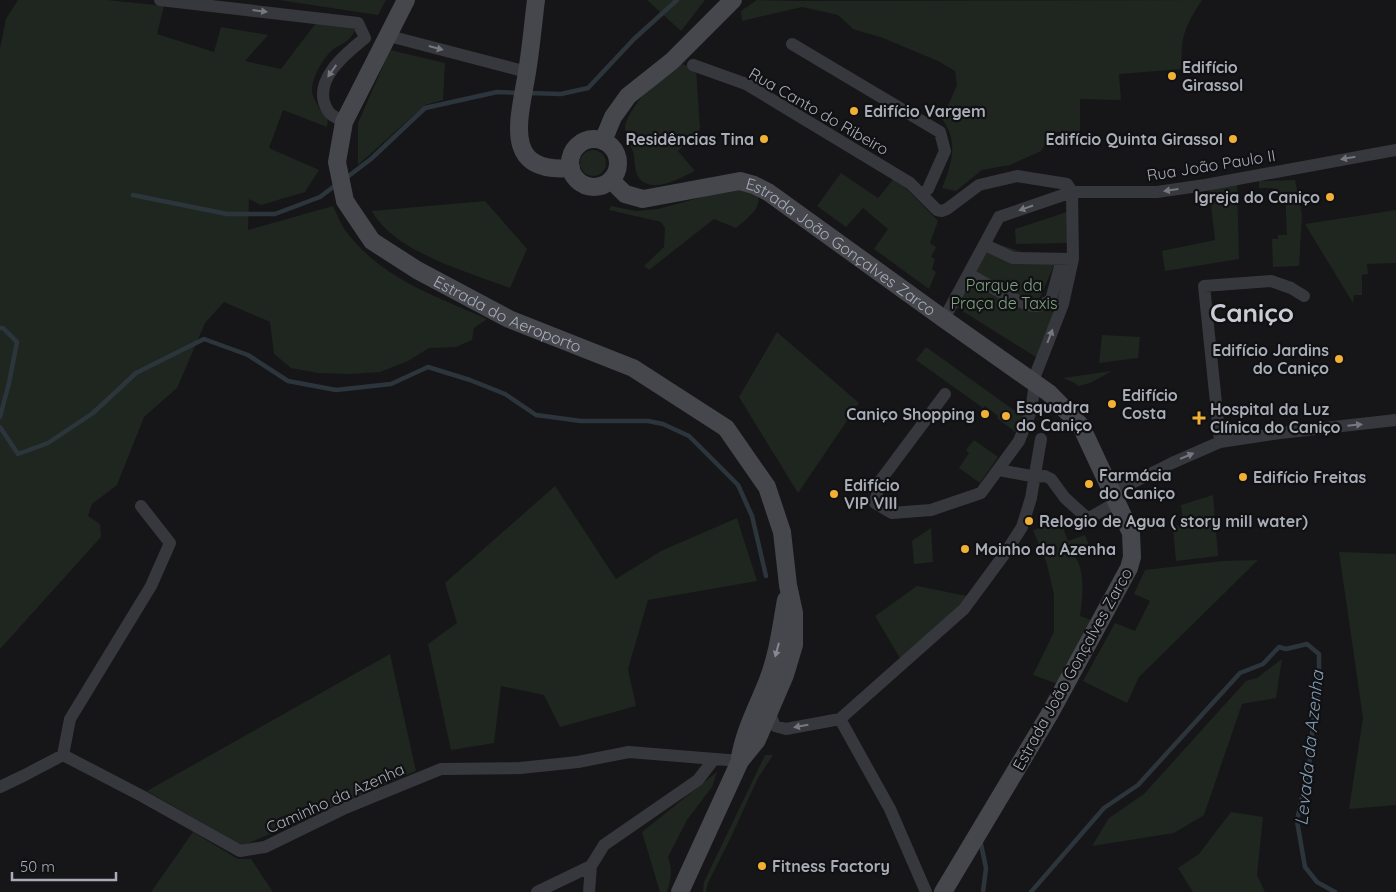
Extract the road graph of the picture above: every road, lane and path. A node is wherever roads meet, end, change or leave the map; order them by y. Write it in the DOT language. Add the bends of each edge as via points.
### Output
graph roads {
  1 [pos="160,0"];
  2 [pos="406,0"];
  3 [pos="536,0"];
  4 [pos="733,0"];
  5 [pos="389,36"];
  6 [pos="792,44"];
  7 [pos="693,65"];
  8 [pos="527,72"];
  9 [pos="344,122"];
  10 [pos="603,140"];
  11 [pos="1396,150"];
  12 [pos="571,168"];
  13 [pos="611,180"];
  14 [pos="1072,192"];
  15 [pos="922,194"];
  16 [pos="985,245"];
  17 [pos="1068,259"];
  18 [pos="969,274"];
  19 [pos="1304,296"];
  20 [pos="944,320"];
  21 [pos="1034,382"];
  22 [pos="945,394"];
  23 [pos="1396,420"];
  24 [pos="1041,439"];
  25 [pos="1220,442"];
  26 [pos="998,470"];
  27 [pos="1036,478"];
  28 [pos="1115,498"];
  29 [pos="141,506"];
  30 [pos="788,585"];
  31 [pos="770,714"];
  32 [pos="840,719"];
  33 [pos="63,755"];
  34 [pos="714,759"];
  35 [pos="740,761"];
  36 [pos="0,787"];
  37 [pos="591,866"];
  38 [pos="537,892"];
  39 [pos="589,892"];
  40 [pos="680,892"];
  41 [pos="926,892"];
  42 [pos="943,892"];
  1 -- 9 [label="street, one-way" via="358,23 365,38 331,70 324,86 323,99 329,113"];
  2 -- 5 [label="street, Estrada do Aeroporto"];
  3 -- 8 [label="street"];
  4 -- 10 [label="street" via="672,61 628,96 613,117"];
  5 -- 8 [label="street, one-way"];
  5 -- 9 [label="street, Estrada do Aeroporto"];
  6 -- 15 [label="street" via="940,132 945,151 928,189"];
  7 -- 15 [label="street, Rua Canto do Ribeiro" via="746,84 910,183"];
  8 -- 12 [label="street" via="519,142 530,160 542,167"];
  9 -- 30 [label="street, Estrada do Aeroporto" via="337,162 345,201 372,241 417,270 522,325 633,368 726,428 767,487 782,532"];
  10 -- 12 [label="street" via="593,139 575,148"];
  10 -- 13 [label="street" via="615,153 618,162"];
  11 -- 14 [label="street, Rua João Paulo II, one-way" via="1156,192"];
  12 -- 13 [label="street" via="580,183 588,186 597,187"];
  13 -- 20 [label="street, Estrada João Gonçalves Zarco" via="625,194 643,200 727,183 754,185"];
  14 -- 15 [label="street, Rua Canto do Ribeiro" via="1067,184 1017,176 979,186 942,211"];
  14 -- 16 [label="street, Rua João Paulo II, one-way" via="999,217"];
  14 -- 17 [label="street"];
  16 -- 17 [label="street" via="1013,258"];
  16 -- 18 [label="street, Rua João Paulo II"];
  17 -- 18 [label="street" via="1051,300 1035,306"];
  21 -- 17 [label="street, one-way" via="1063,304"];
  18 -- 20 [label="street, Rua João Paulo II"];
  19 -- 25 [label="street" via="1271,280 1204,286"];
  20 -- 21 [label="street, Estrada João Gonçalves Zarco"];
  21 -- 26 [label="street" via="1031,411 1019,441"];
  21 -- 28 [label="street, Estrada João Gonçalves Zarco" via="1081,426"];
  22 -- 26 [label="street" via="880,481 875,503 892,513 931,510 981,493"];
  25 -- 23 [label="street, one-way"];
  24 -- 27 [label="street"];
  28 -- 25 [label="street, one-way" via="1172,462"];
  26 -- 27 [label="street"];
  27 -- 28 [label="street" via="1045,476 1051,479 1064,498 1086,517"];
  27 -- 32 [label="street" via="1022,527 964,609"];
  28 -- 42 [label="street, Estrada João Gonçalves Zarco" via="1131,534 1132,557 1128,568 1048,715"];
  29 -- 33 [label="street" via="170,543 151,586 70,719"];
  30 -- 31 [label="street, Estrada do Aeroporto" via="794,613 794,645"];
  30 -- 35 [label="street, Estrada do Aeroporto, one-way" via="778,644 742,744"];
  32 -- 31 [label="street, one-way" via="786,728 775,726"];
  31 -- 35 [label="street, Estrada do Aeroporto" via="757,740"];
  32 -- 41 [label="street" via="890,809"];
  33 -- 34 [label="street, Caminho da Azenha" via="240,852 265,847 344,809 441,769 520,768 629,752"];
  33 -- 36 [label="street"];
  34 -- 35 [label="street, Caminho da Azenha"];
  34 -- 37 [label="street" via="698,780 604,845"];
  35 -- 40 [label="street, Estrada do Aeroporto"];
  37 -- 38 [label="street"];
  37 -- 39 [label="street"];
}
